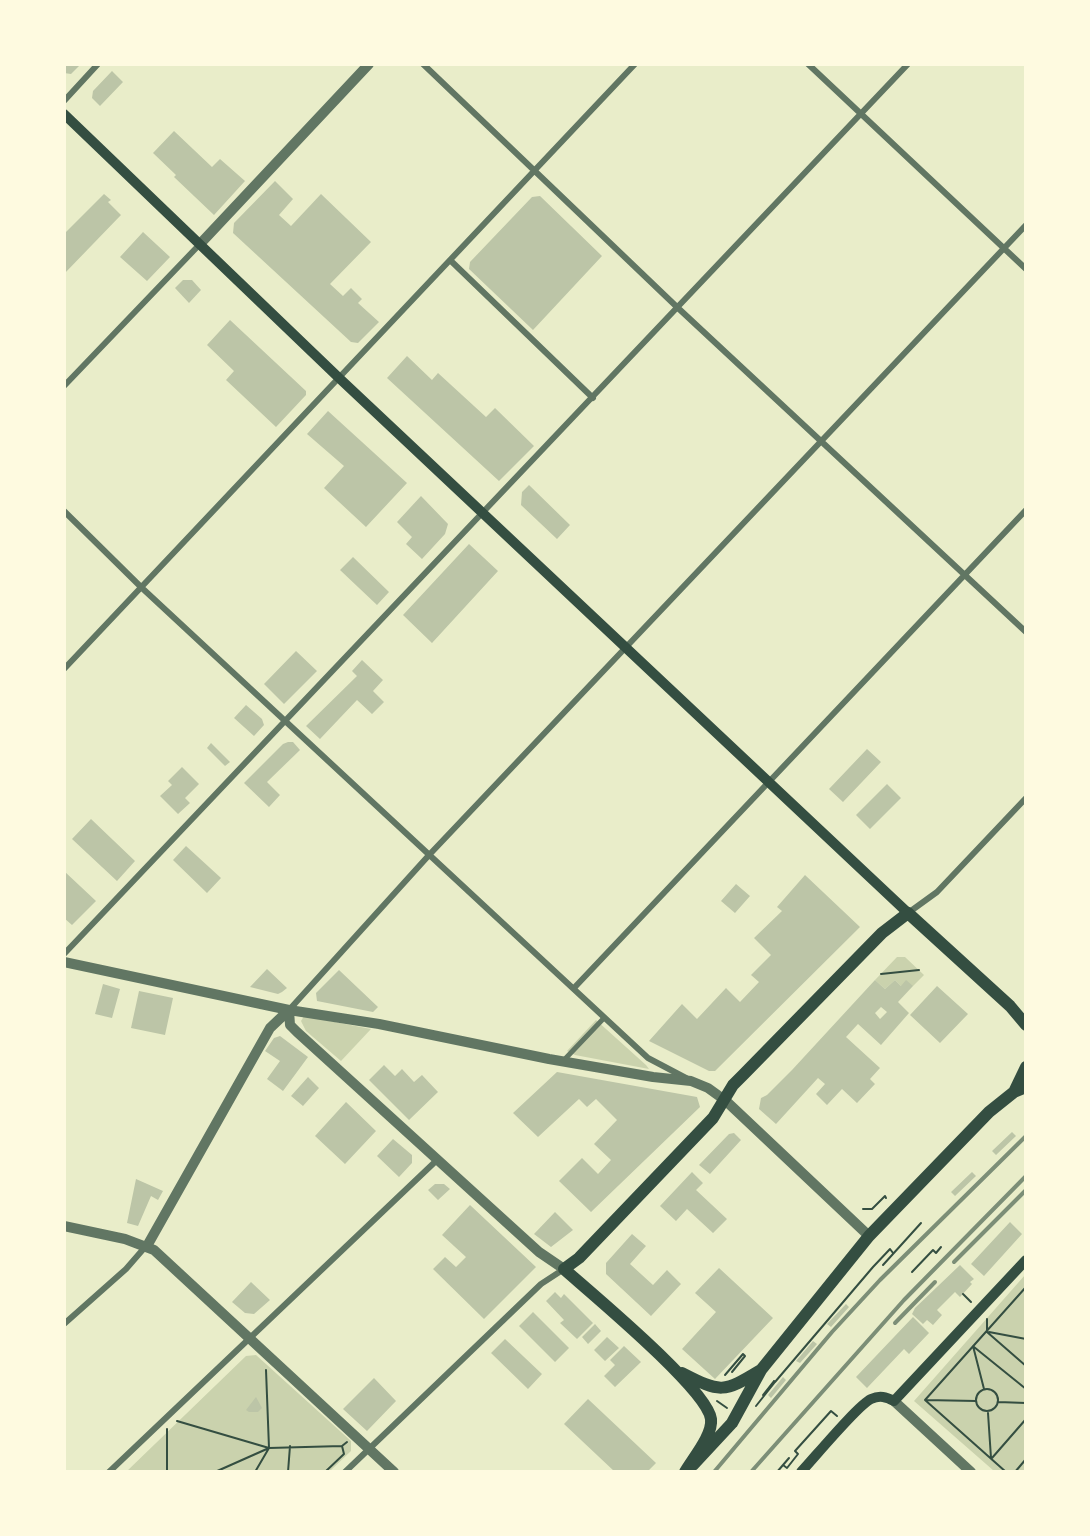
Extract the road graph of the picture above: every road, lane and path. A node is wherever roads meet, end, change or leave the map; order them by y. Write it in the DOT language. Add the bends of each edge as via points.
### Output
graph roads {
  1 [pos="98,64"];
  2 [pos="369,64"];
  3 [pos="423,64"];
  4 [pos="635,64"];
  5 [pos="808,64"];
  6 [pos="908,64"];
  7 [pos="64,101"];
  8 [pos="64,114"];
  9 [pos="861,114"];
  10 [pos="535,170"];
  11 [pos="1026,225"];
  12 [pos="200,244"];
  13 [pos="1003,248"];
  14 [pos="450,260"];
  15 [pos="1026,269"];
  16 [pos="678,308"];
  17 [pos="338,377"];
  18 [pos="64,386"];
  19 [pos="593,398"];
  20 [pos="820,442"];
  21 [pos="1026,510"];
  22 [pos="64,512"];
  23 [pos="484,512"];
  24 [pos="964,574"];
  25 [pos="142,588"];
  26 [pos="1026,632"];
  27 [pos="626,647"];
  28 [pos="64,669"];
  29 [pos="286,720"];
  30 [pos="769,784"];
  31 [pos="1026,798"];
  32 [pos="430,854"];
  33 [pos="908,913"];
  34 [pos="64,954"];
  35 [pos="64,962"];
  36 [pos="919,970"];
  37 [pos="881,974"];
  38 [pos="574,988"];
  39 [pos="289,1010"];
  40 [pos="604,1018"];
  41 [pos="1024,1020"];
  42 [pos="563,1061"];
  43 [pos="1026,1067"];
  44 [pos="691,1081"];
  45 [pos="1020,1090"];
  46 [pos="726,1101"];
  47 [pos="437,1160"];
  48 [pos="886,1198"];
  49 [pos="863,1209"];
  50 [pos="921,1223"];
  51 [pos="64,1226"];
  52 [pos="869,1236"];
  53 [pos="147,1246"];
  54 [pos="942,1247"];
  55 [pos="893,1253"];
  56 [pos="1026,1260"];
  57 [pos="883,1265"];
  58 [pos="564,1269"];
  59 [pos="912,1272"];
  60 [pos="1026,1287"];
  61 [pos="64,1324"];
  62 [pos="987,1331"];
  63 [pos="250,1338"];
  64 [pos="1026,1339"];
  65 [pos="973,1346"];
  66 [pos="266,1352"];
  67 [pos="1026,1366"];
  68 [pos="761,1370"];
  69 [pos="678,1371"];
  70 [pos="730,1374"];
  71 [pos="718,1382"];
  72 [pos="984,1389"];
  73 [pos="1026,1389"];
  74 [pos="926,1400"];
  75 [pos="758,1401"];
  76 [pos="894,1401"];
  77 [pos="976,1401"];
  78 [pos="998,1402"];
  79 [pos="1026,1403"];
  80 [pos="831,1411"];
  81 [pos="988,1412"];
  82 [pos="166,1417"];
  83 [pos="1026,1419"];
  84 [pos="355,1435"];
  85 [pos="290,1446"];
  86 [pos="342,1446"];
  87 [pos="269,1448"];
  88 [pos="369,1448"];
  89 [pos="789,1458"];
  90 [pos="991,1458"];
  91 [pos="1026,1459"];
  92 [pos="783,1465"];
  93 [pos="110,1472"];
  94 [pos="168,1472"];
  95 [pos="215,1472"];
  96 [pos="255,1472"];
  97 [pos="288,1472"];
  98 [pos="326,1472"];
  99 [pos="345,1472"];
  100 [pos="394,1472"];
  101 [pos="685,1472"];
  102 [pos="777,1472"];
  103 [pos="801,1472"];
  104 [pos="971,1472"];
  105 [pos="1006,1472"];
  106 [pos="1015,1472"];
  1 -- 7 [label="street"];
  2 -- 12 [label="street"];
  3 -- 10 [label="street"];
  4 -- 10 [label="street"];
  5 -- 9 [label="street"];
  6 -- 9 [label="street"];
  8 -- 12 [label="main road"];
  9 -- 13 [label="street"];
  9 -- 16 [label="street"];
  10 -- 14 [label="street"];
  10 -- 16 [label="street"];
  11 -- 13 [label="street"];
  12 -- 17 [label="main road"];
  12 -- 18 [label="street"];
  13 -- 15 [label="street"];
  13 -- 20 [label="street"];
  14 -- 17 [label="street"];
  14 -- 19 [label="street"];
  16 -- 19 [label="street"];
  16 -- 20 [label="street"];
  17 -- 23 [label="main road"];
  17 -- 25 [label="street"];
  19 -- 23 [label="street"];
  20 -- 24 [label="street"];
  20 -- 27 [label="street"];
  21 -- 24 [label="street"];
  22 -- 25 [label="street"];
  23 -- 27 [label="main road"];
  23 -- 29 [label="street"];
  24 -- 26 [label="street"];
  24 -- 30 [label="street"];
  25 -- 28 [label="street"];
  25 -- 29 [label="street"];
  27 -- 30 [label="main road"];
  27 -- 32 [label="street"];
  29 -- 32 [label="street"];
  29 -- 34 [label="street"];
  30 -- 33 [label="main road"];
  30 -- 38 [label="street"];
  31 -- 33 [label="street" via="937,892"];
  32 -- 38 [label="street"];
  32 -- 39 [label="street"];
  33 -- 41 [label="main road"];
  33 -- 46 [label="main road" via="882,933 733,1085"];
  35 -- 39 [label="street"];
  36 -- 37 [label="path"];
  38 -- 40 [label="street"];
  39 -- 42 [label="street"];
  39 -- 47 [label="street" via="290,1025"];
  39 -- 53 [label="street" via="270,1028"];
  40 -- 42 [label="street"];
  40 -- 44 [label="street" via="648,1058"];
  42 -- 44 [label="street"];
  43 -- 45 [label="main road"];
  44 -- 46 [label="street"];
  45 -- 52 [label="main road" via="952,1148"];
  46 -- 52 [label="street"];
  46 -- 58 [label="main road" via="625,1211"];
  47 -- 58 [label="street" via="547,1259"];
  47 -- 63 [label="street"];
  48 -- 49 [label="path" via="873,1209"];
  50 -- 55 [label="path"];
  51 -- 53 [label="street"];
  52 -- 68 [label="main road"];
  53 -- 61 [label="street"];
  53 -- 63 [label="street"];
  54 -- 59 [label="path" via="936,1253 933,1250"];
  55 -- 57 [label="path"];
  55 -- 75 [label="path" via="890,1249 873,1267"];
  56 -- 76 [label="main road"];
  58 -- 69 [label="main road"];
  58 -- 88 [label="street" via="541,1284"];
  60 -- 62 [label="path"];
  62 -- 64 [label="path"];
  62 -- 65 [label="path"];
  62 -- 67 [label="path"];
  63 -- 66 [label="street"];
  63 -- 82 [label="street"];
  65 -- 72 [label="path"];
  65 -- 73 [label="path"];
  65 -- 74 [label="path"];
  66 -- 84 [label="street"];
  66 -- 87 [label="path"];
  68 -- 69 [label="main road" via="741,1382 716,1389"];
  68 -- 101 [label="main road" via="732,1424"];
  69 -- 101 [label="main road" via="711,1419"];
  70 -- 71 [label="path" via="746,1356 743,1354"];
  72 -- 77 [label="path"];
  72 -- 78 [label="path" via="995,1392"];
  74 -- 77 [label="path"];
  74 -- 90 [label="path"];
  76 -- 103 [label="main road" via="878,1397 862,1404"];
  76 -- 104 [label="street"];
  77 -- 81 [label="path" via="978,1408"];
  78 -- 79 [label="path"];
  78 -- 81 [label="path"];
  80 -- 92 [label="path" via="795,1451 798,1454 787,1468"];
  81 -- 90 [label="path"];
  82 -- 87 [label="path"];
  82 -- 93 [label="street"];
  82 -- 94 [label="path"];
  83 -- 90 [label="path"];
  84 -- 86 [label="path"];
  84 -- 88 [label="street"];
  85 -- 86 [label="path"];
  85 -- 87 [label="path"];
  85 -- 97 [label="path"];
  86 -- 98 [label="path" via="344,1454"];
  87 -- 95 [label="path"];
  87 -- 96 [label="path"];
  88 -- 99 [label="street"];
  88 -- 100 [label="street"];
  89 -- 92 [label="path"];
  90 -- 105 [label="path"];
  91 -- 106 [label="path"];
  92 -- 102 [label="path"];
}
